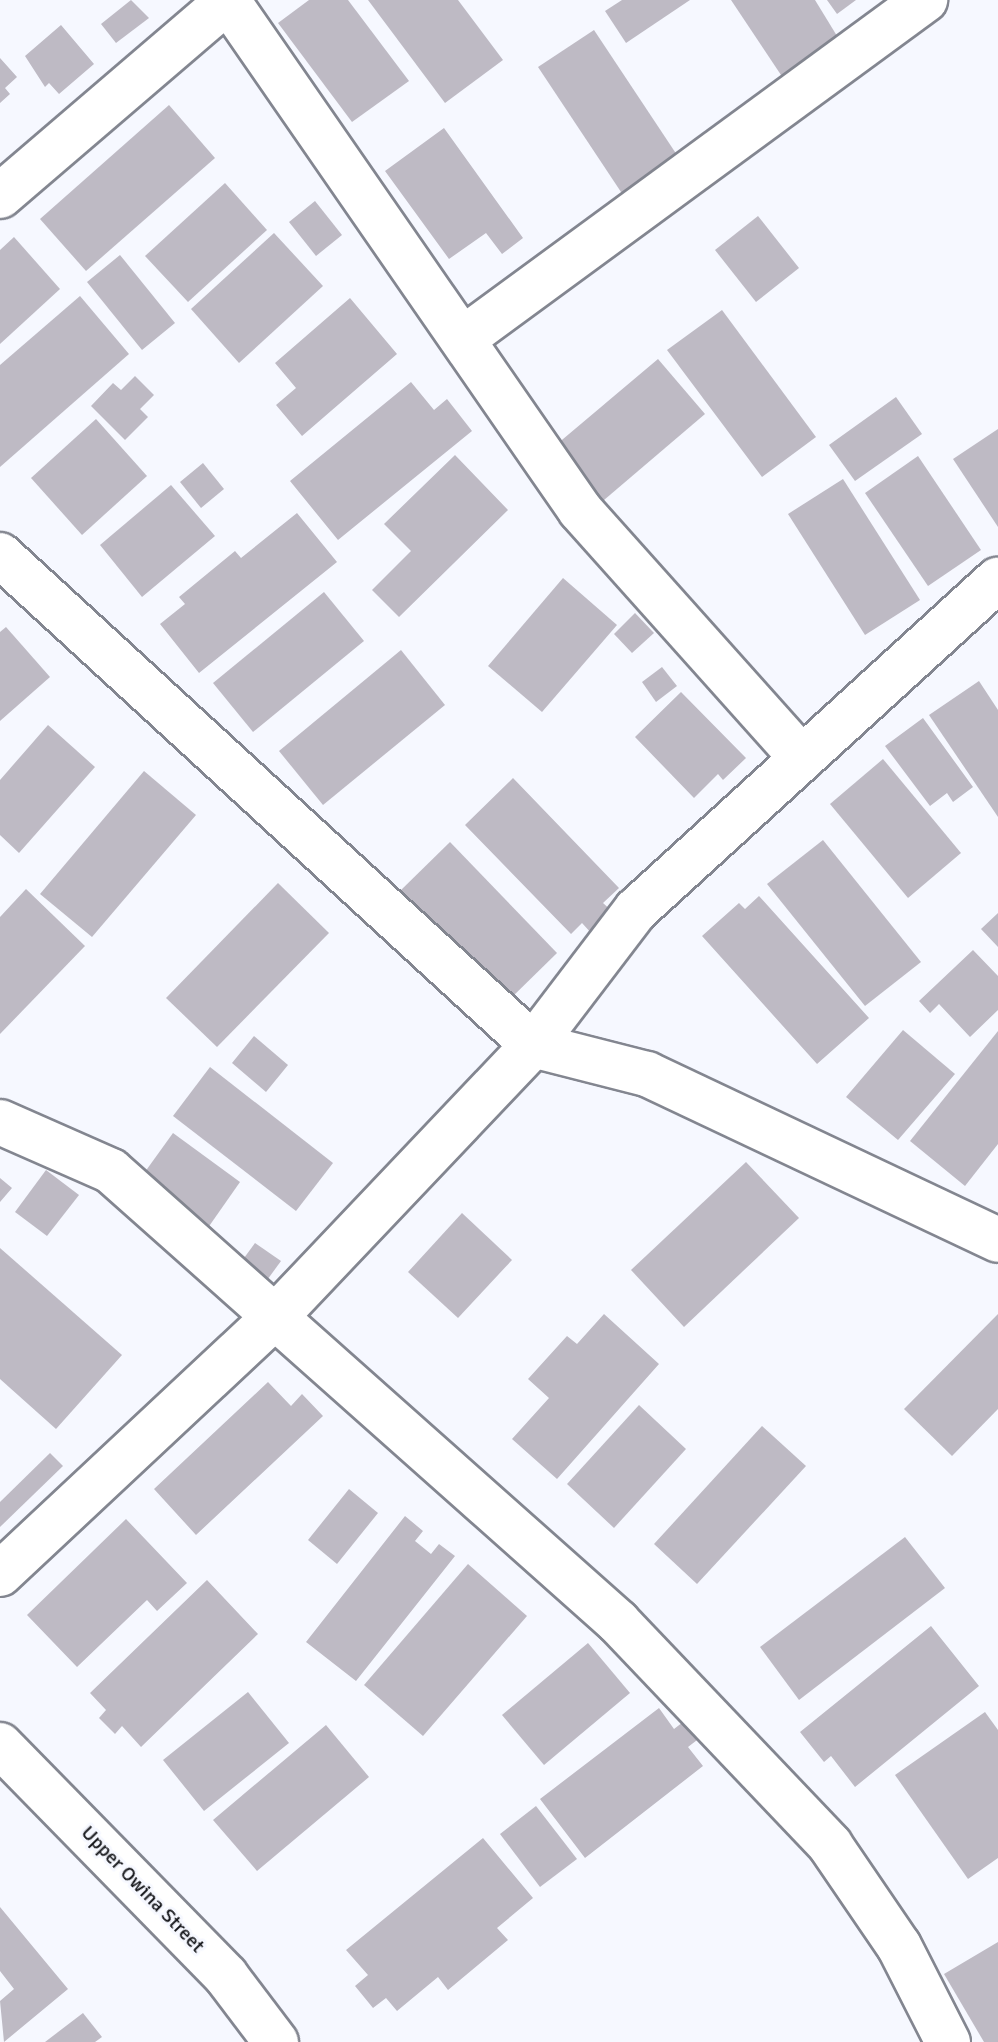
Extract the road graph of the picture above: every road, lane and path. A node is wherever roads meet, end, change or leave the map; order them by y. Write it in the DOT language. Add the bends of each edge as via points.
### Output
graph roads {
  1 [pos="228,0"];
  2 [pos="925,0"];
  3 [pos="0,196"];
  4 [pos="464,338"];
  5 [pos="0,555"];
  6 [pos="998,580"];
  7 [pos="802,758"];
  8 [pos="533,1045"];
  9 [pos="0,1122"];
  10 [pos="989,1222"];
  11 [pos="278,1314"];
  12 [pos="0,1574"];
  13 [pos="0,1745"];
  14 [pos="276,2042"];
  15 [pos="948,2042"];
  1 -- 3 [label="street"];
  1 -- 4 [label="street"];
  2 -- 4 [label="street"];
  4 -- 7 [label="street" via="580,510"];
  5 -- 8 [label="street"];
  6 -- 7 [label="street"];
  7 -- 8 [label="street" via="636,910"];
  8 -- 10 [label="street" via="647,1074"];
  8 -- 11 [label="street"];
  9 -- 11 [label="street" via="111,1171"];
  11 -- 12 [label="street"];
  11 -- 15 [label="street" via="618,1622 830,1845 899,1946"];
  13 -- 14 [label="street, Upper Owina Street" via="226,1976"];
}
